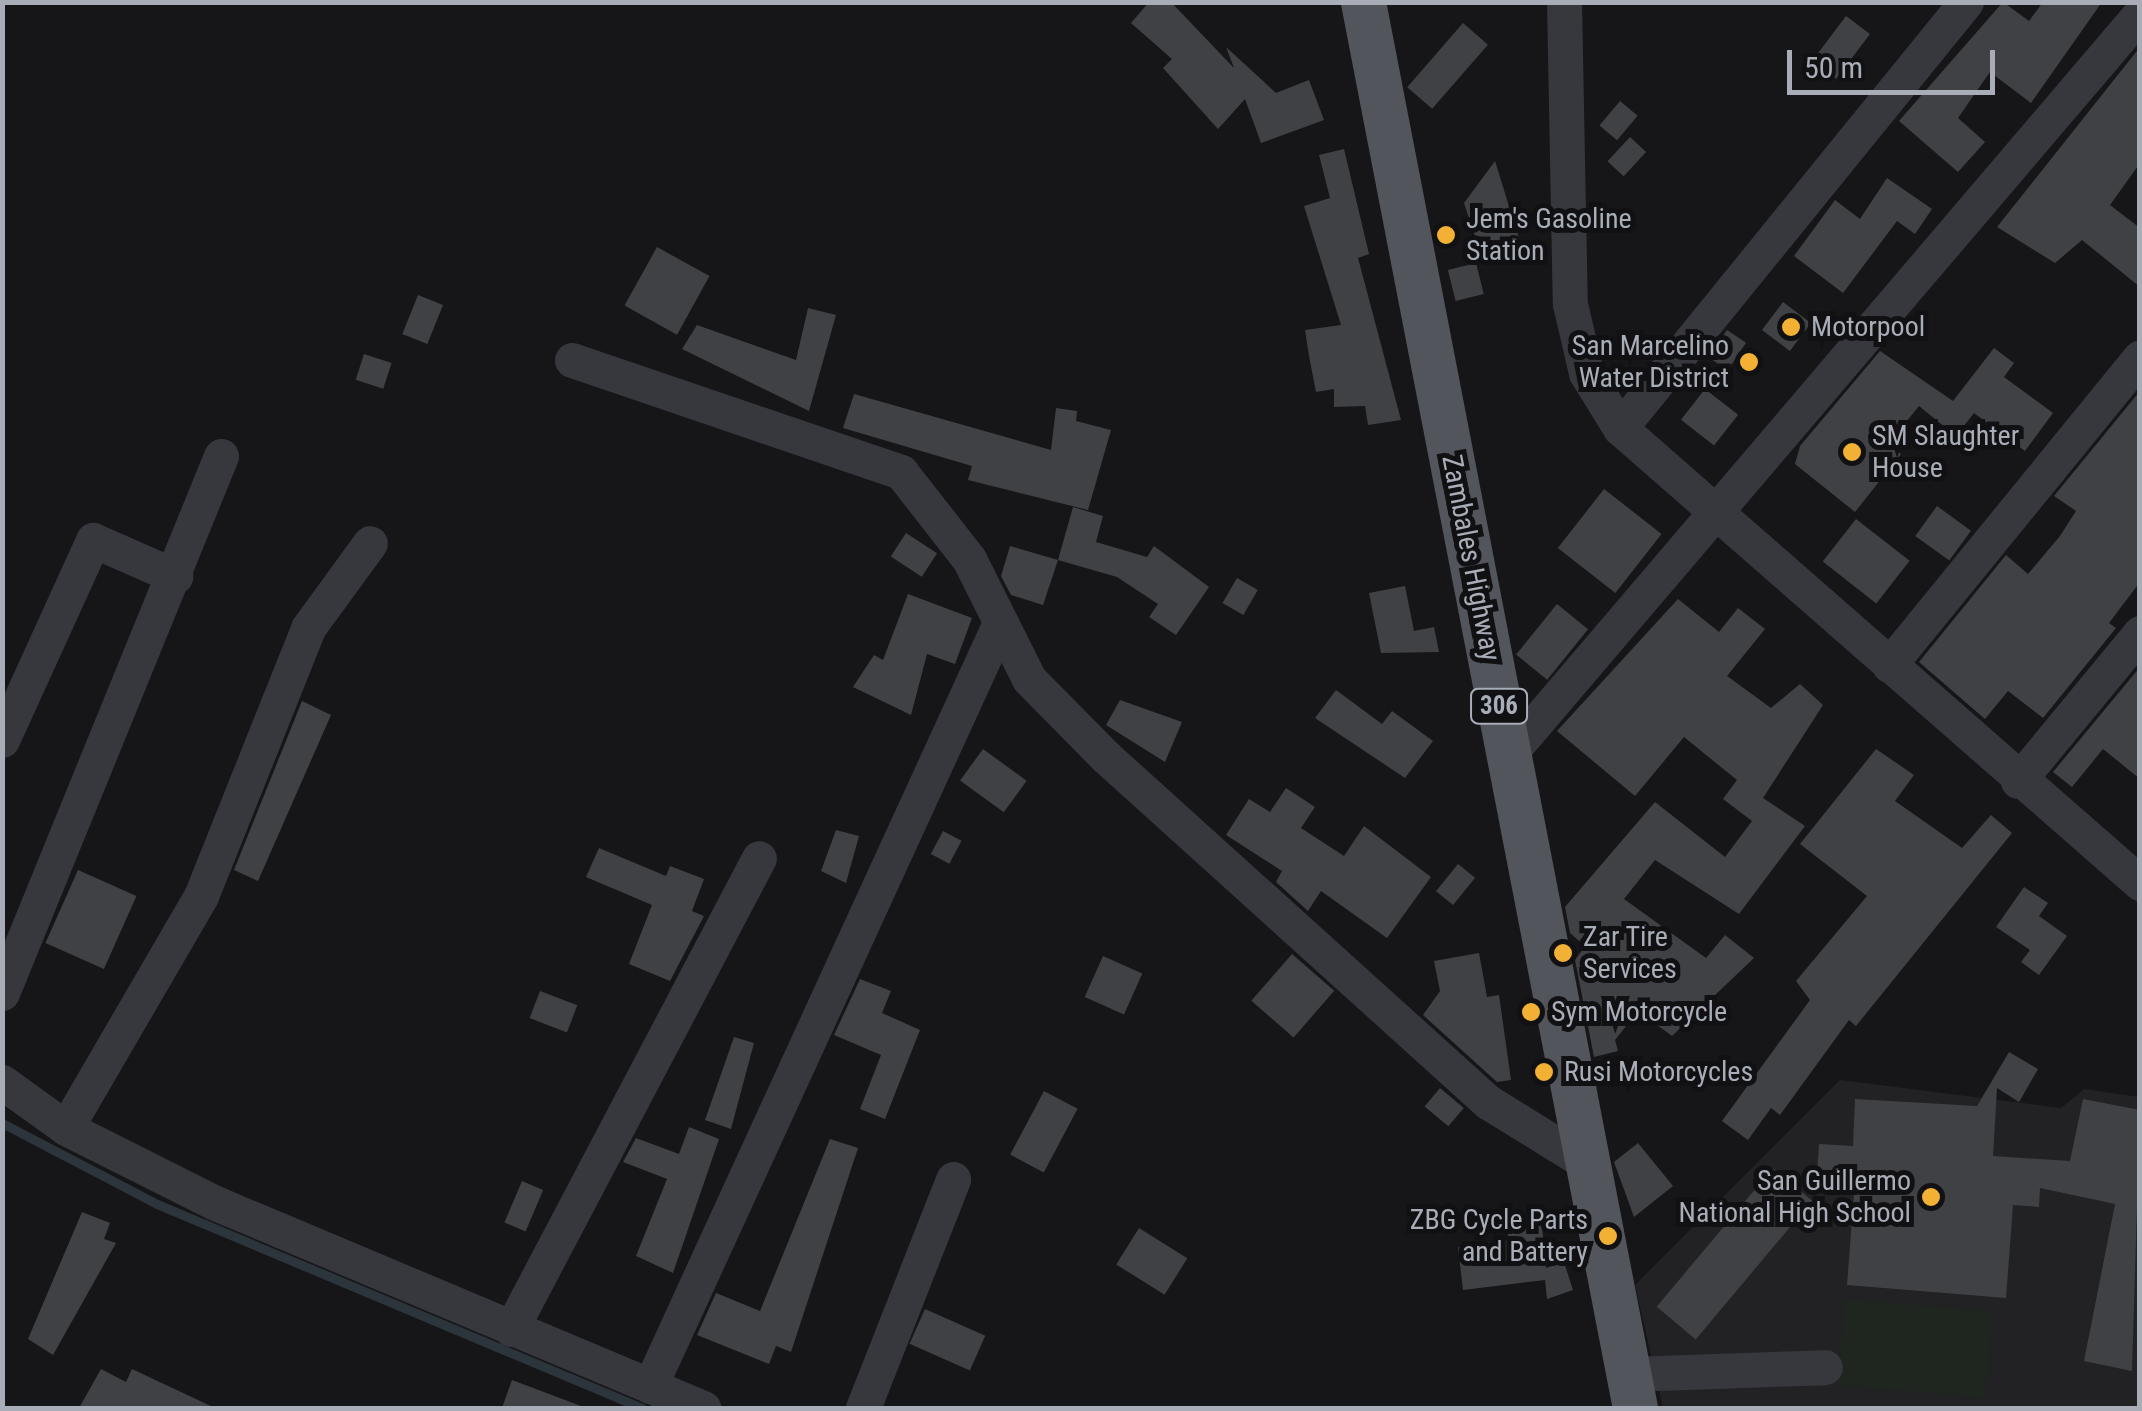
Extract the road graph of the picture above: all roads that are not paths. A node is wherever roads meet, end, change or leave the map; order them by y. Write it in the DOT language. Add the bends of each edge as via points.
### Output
graph roads {
  1 [pos="1364,2"];
  2 [pos="1564,2"];
  3 [pos="1966,2"];
  4 [pos="2140,14"];
  5 [pos="2140,356"];
  6 [pos="572,360"];
  7 [pos="1620,428"];
  8 [pos="222,456"];
  9 [pos="1711,514"];
  10 [pos="370,543"];
  11 [pos="174,576"];
  12 [pos="1000,623"];
  13 [pos="2140,633"];
  14 [pos="1890,666"];
  15 [pos="2,740"];
  16 [pos="1509,754"];
  17 [pos="2018,781"];
  18 [pos="759,858"];
  19 [pos="2140,882"];
  20 [pos="2,992"];
  21 [pos="2,1082"];
  22 [pos="66,1128"];
  23 [pos="1590,1165"];
  24 [pos="953,1180"];
  25 [pos="510,1329"];
  26 [pos="1825,1368"];
  27 [pos="650,1386"];
  28 [pos="1632,1391"];
  29 [pos="703,1408"];
  30 [pos="863,1408"];
  1 -- 16 [label="main road, Zambales Highway / 306"];
  2 -- 7 [label="street" via="1570,304 1586,373"];
  3 -- 7 [label="street"];
  4 -- 9 [label="street"];
  5 -- 14 [label="street"];
  6 -- 12 [label="street" via="901,472 969,559"];
  7 -- 9 [label="street"];
  8 -- 11 [label="street"];
  9 -- 14 [label="street"];
  9 -- 16 [label="street"];
  10 -- 22 [label="street" via="308,628 201,896"];
  11 -- 15 [label="street" via="93,540"];
  11 -- 20 [label="street"];
  12 -- 23 [label="street" via="1028,679 1106,757 1488,1102"];
  12 -- 27 [label="street"];
  13 -- 17 [label="street"];
  14 -- 17 [label="street"];
  16 -- 23 [label="main road, Zambales Highway / 306"];
  17 -- 19 [label="street"];
  18 -- 25 [label="street"];
  21 -- 22 [label="street"];
  22 -- 25 [label="street" via="213,1202"];
  23 -- 28 [label="main road, Zambales Highway / 306"];
  24 -- 30 [label="street"];
  25 -- 27 [label="street"];
  26 -- 28 [label="street"];
  27 -- 29 [label="street"];
}
